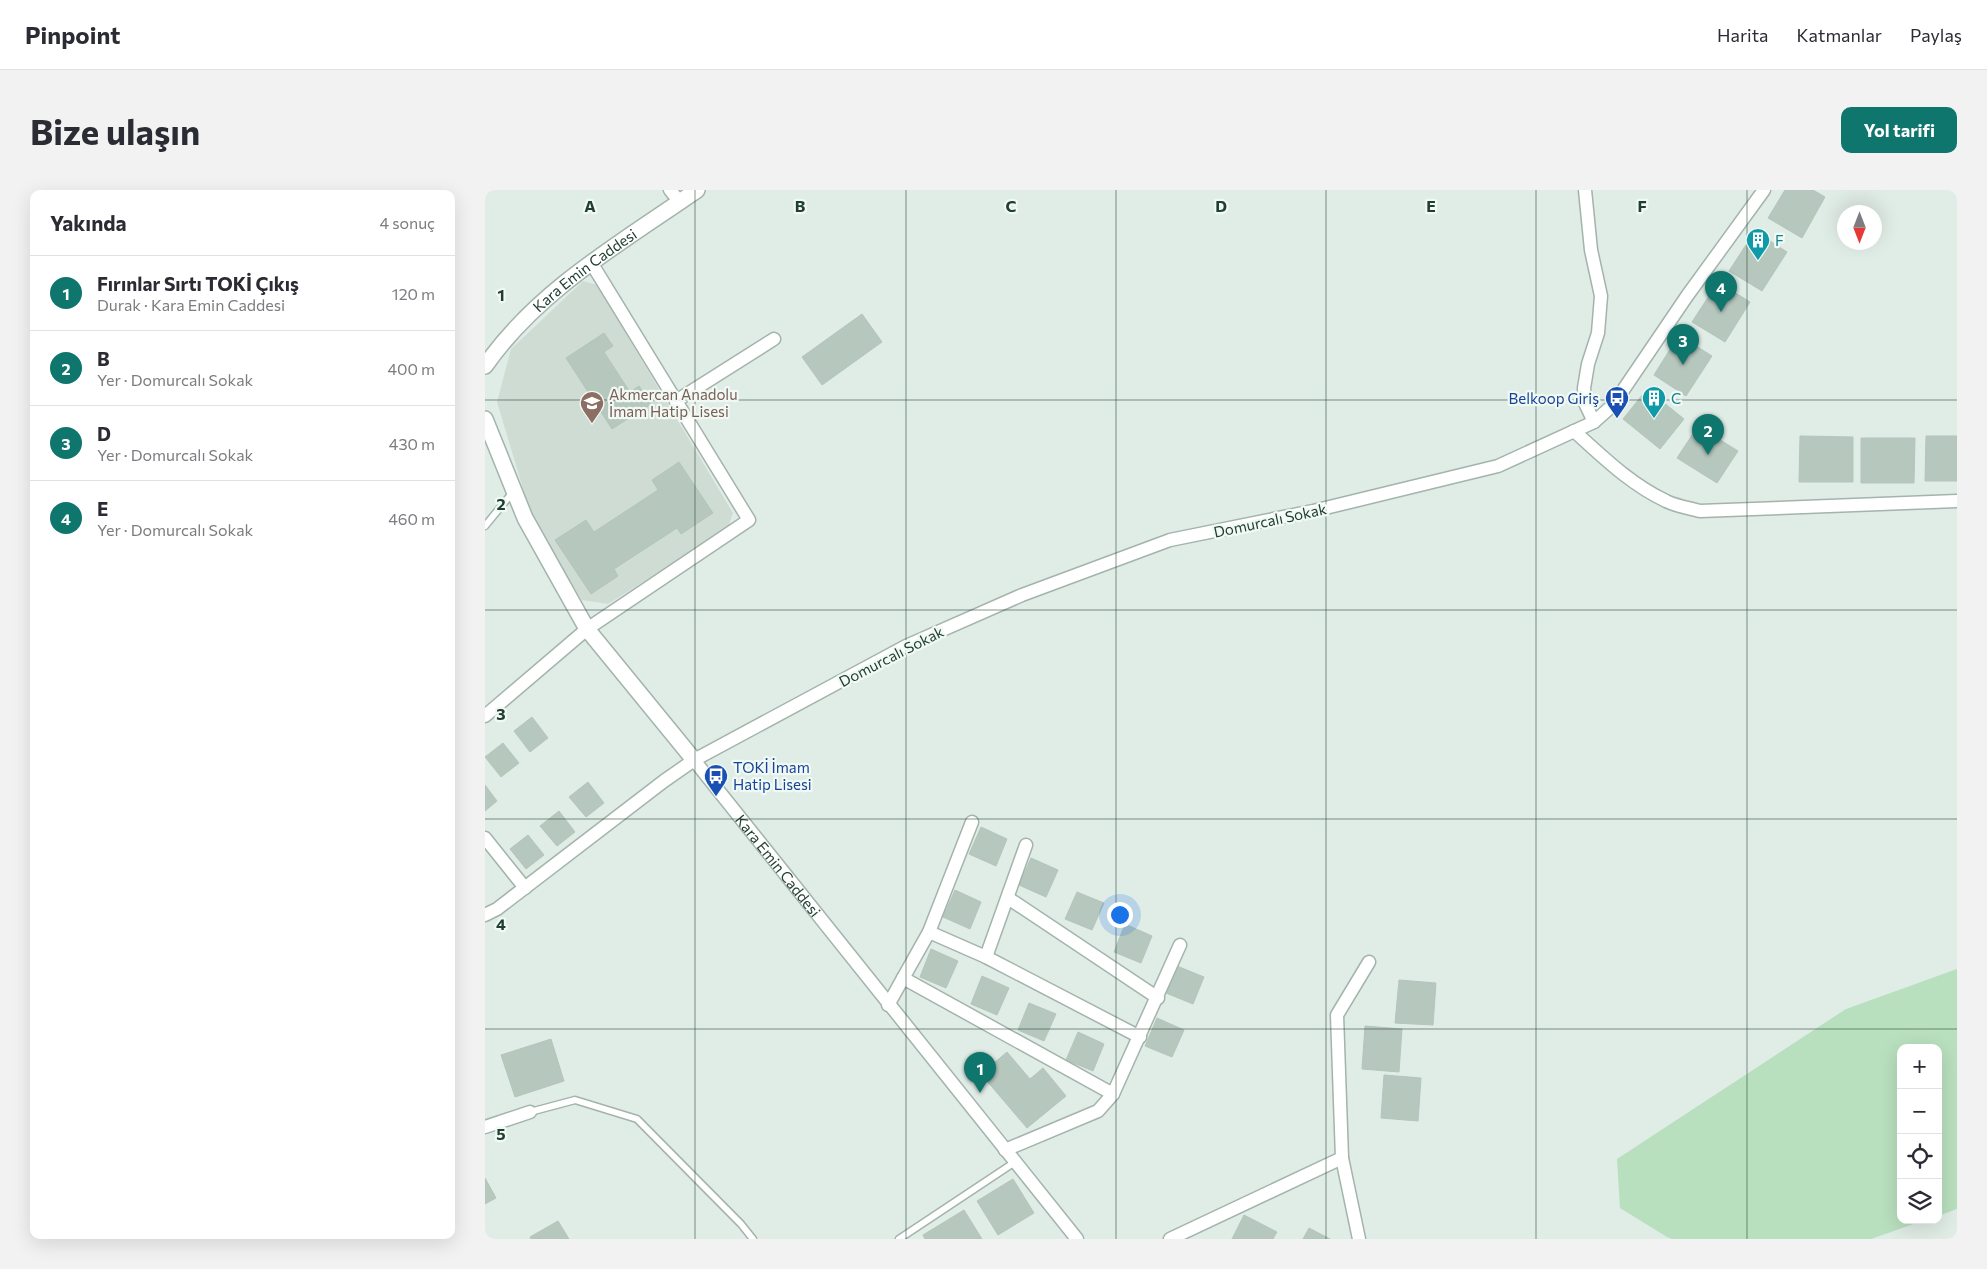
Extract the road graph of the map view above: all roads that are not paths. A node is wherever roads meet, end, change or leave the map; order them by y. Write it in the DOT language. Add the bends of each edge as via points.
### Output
graph roads {
  1 [pos="697,190"];
  2 [pos="1585,190"];
  3 [pos="1764,190"];
  4 [pos="675,196"];
  5 [pos="592,264"];
  6 [pos="774,339"];
  7 [pos="485,366"];
  8 [pos="676,401"];
  9 [pos="485,419"];
  10 [pos="1594,422"];
  11 [pos="1574,431"];
  12 [pos="514,491"];
  13 [pos="1957,501"];
  14 [pos="485,526"];
  15 [pos="587,629"];
  16 [pos="485,716"];
  17 [pos="694,760"];
  18 [pos="972,822"];
  19 [pos="485,838"];
  20 [pos="1026,845"];
  21 [pos="525,888"];
  22 [pos="1008,898"];
  23 [pos="485,916"];
  24 [pos="929,932"];
  25 [pos="1180,945"];
  26 [pos="986,957"];
  27 [pos="1369,962"];
  28 [pos="903,978"];
  29 [pos="1158,998"];
  30 [pos="889,1005"];
  31 [pos="1140,1037"];
  32 [pos="1113,1094"];
  33 [pos="530,1112"];
  34 [pos="485,1127"];
  35 [pos="1005,1150"];
  36 [pos="1342,1158"];
  37 [pos="1015,1162"];
  38 [pos="753,1239"];
  39 [pos="899,1239"];
  40 [pos="1077,1239"];
  41 [pos="1170,1239"];
  42 [pos="1359,1239"];
  1 -- 4 [label="street, Kara Emin Caddesi"];
  2 -- 10 [label="street" via="1591,250 1601,296 1598,333 1584,388 1585,403"];
  3 -- 10 [label="street, Domurcalı Sokak" via="1613,405"];
  4 -- 5 [label="street, Kara Emin Caddesi"];
  5 -- 7 [label="street, Kara Emin Caddesi" via="547,296 502,341"];
  5 -- 8 [label="street"];
  6 -- 8 [label="street"];
  8 -- 15 [label="street" via="749,520"];
  9 -- 12 [label="street, Kara Emin Caddesi"];
  10 -- 11 [label="street, Domurcalı Sokak"];
  11 -- 13 [label="street" via="1617,471 1667,502 1700,511"];
  11 -- 17 [label="street, Domurcalı Sokak" via="1498,466 1313,512 1170,540 1022,595 906,646"];
  12 -- 14 [label="lane"];
  12 -- 15 [label="street, Kara Emin Caddesi" via="525,518"];
  15 -- 16 [label="street"];
  15 -- 17 [label="street, Kara Emin Caddesi"];
  17 -- 21 [label="street, Domurcalı Sokak"];
  17 -- 30 [label="street, Kara Emin Caddesi"];
  18 -- 24 [label="street"];
  19 -- 21 [label="street"];
  20 -- 22 [label="street"];
  21 -- 23 [label="street, Domurcalı Sokak"];
  22 -- 26 [label="street"];
  22 -- 29 [label="street"];
  24 -- 26 [label="street"];
  24 -- 28 [label="street"];
  25 -- 29 [label="street"];
  26 -- 31 [label="street"];
  27 -- 36 [label="street" via="1337,1015"];
  28 -- 30 [label="street"];
  28 -- 32 [label="street"];
  29 -- 31 [label="street"];
  30 -- 35 [label="street, Kara Emin Caddesi"];
  31 -- 32 [label="street"];
  32 -- 35 [label="street" via="1098,1112"];
  33 -- 34 [label="street"];
  33 -- 38 [label="lane" via="575,1100 637,1119"];
  35 -- 37 [label="street, Kara Emin Caddesi"];
  36 -- 41 [label="street"];
  36 -- 42 [label="street"];
  37 -- 39 [label="lane"];
  37 -- 40 [label="street, Kara Emin Caddesi"];
}
